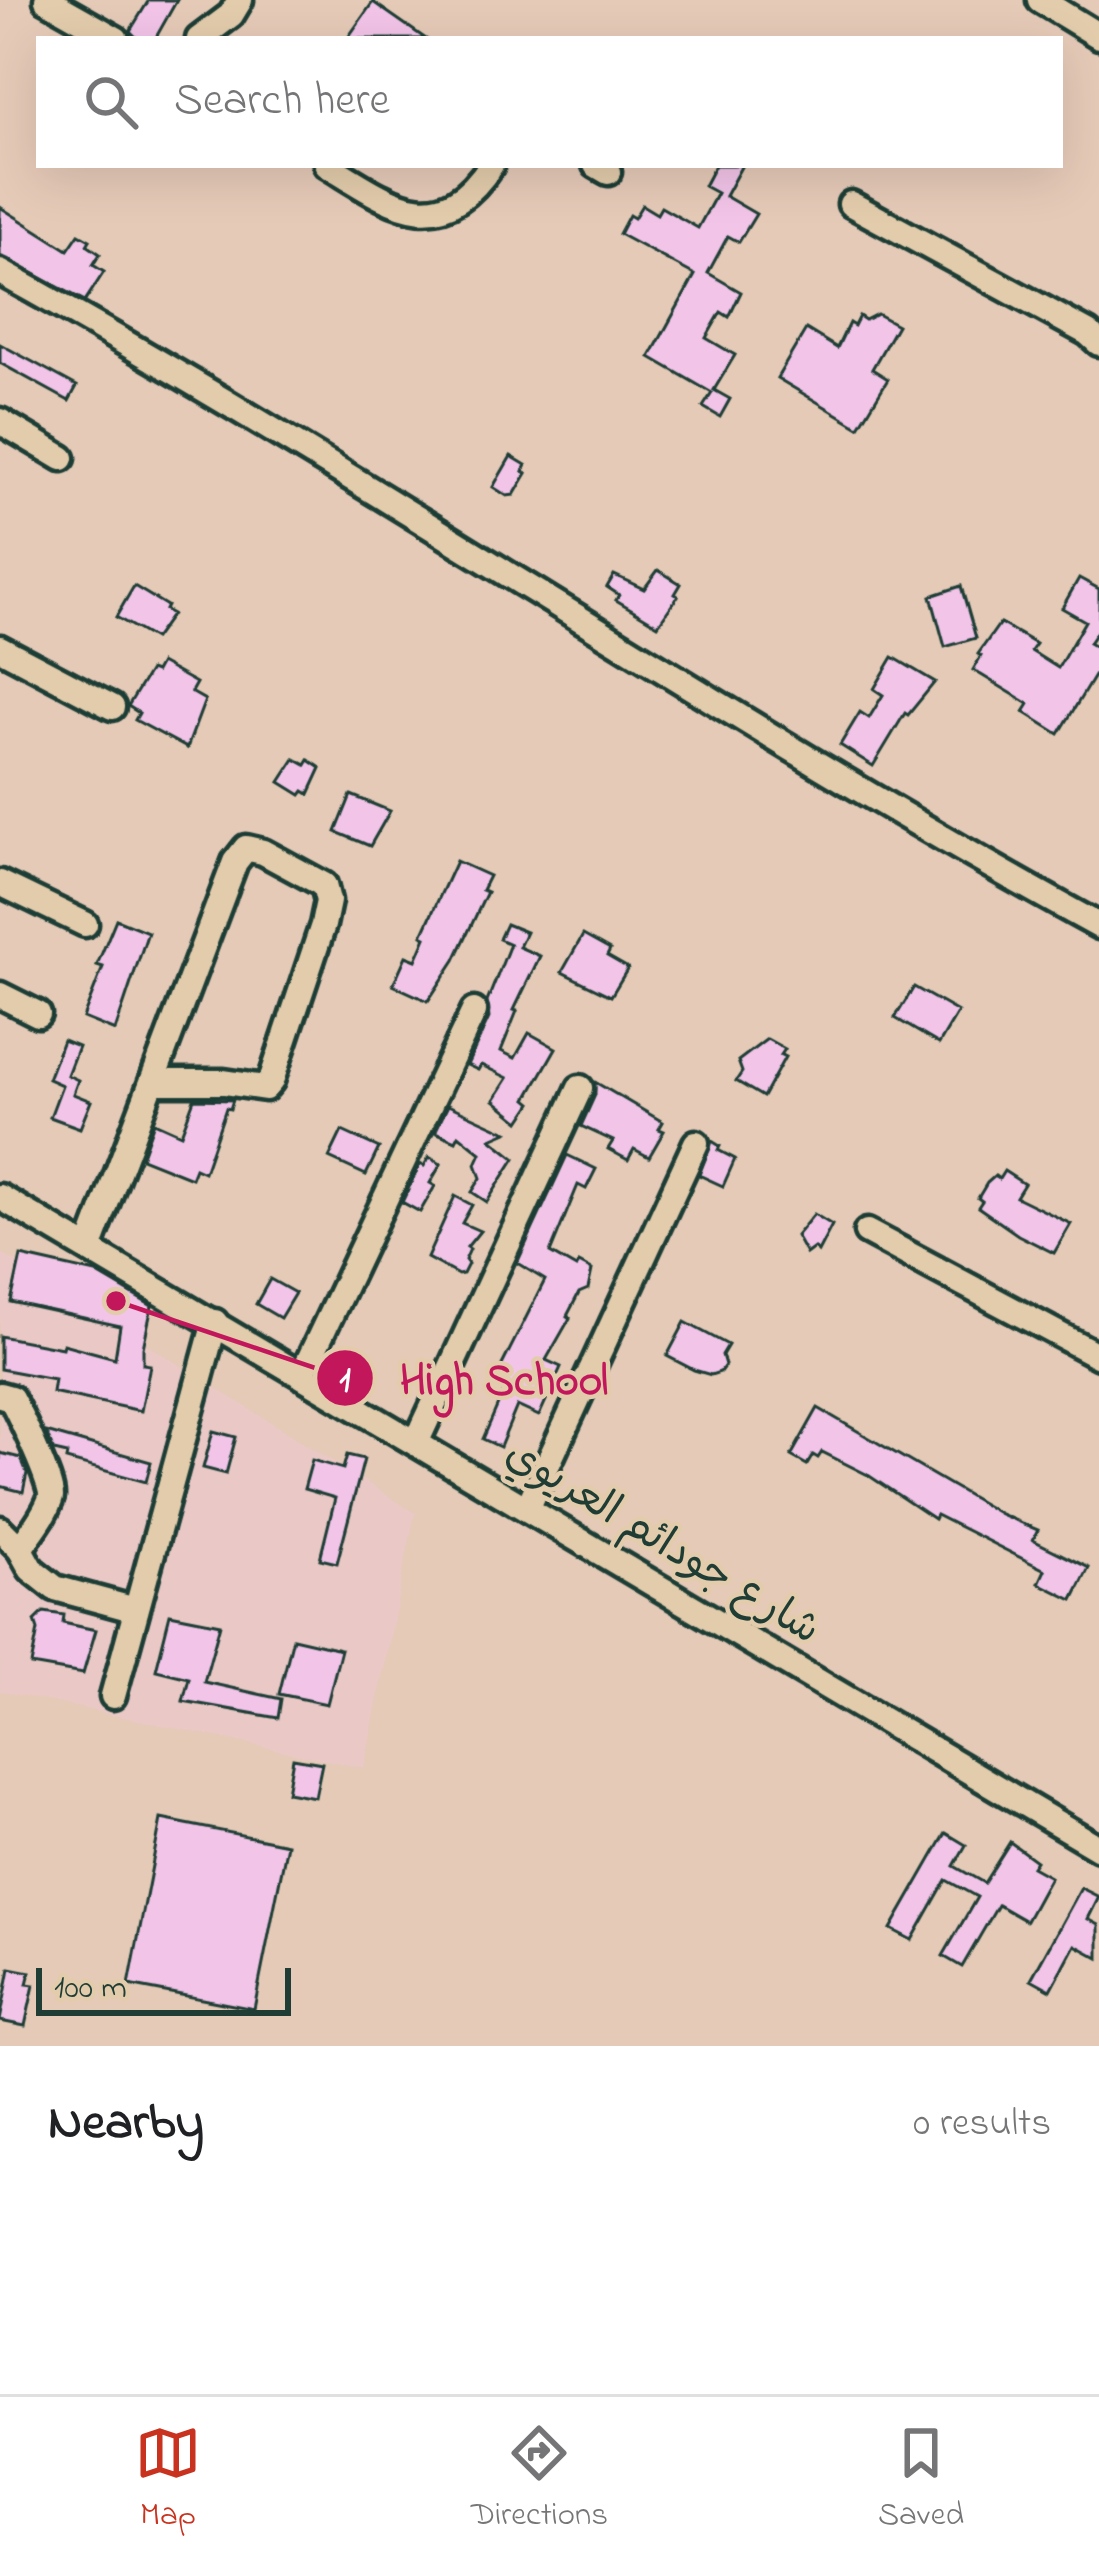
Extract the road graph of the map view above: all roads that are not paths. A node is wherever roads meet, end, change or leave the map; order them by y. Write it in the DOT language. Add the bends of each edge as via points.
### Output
graph roads {
  1 [pos="47,0"];
  2 [pos="240,0"];
  3 [pos="1040,0"];
  4 [pos="111,36"];
  5 [pos="204,36"];
  6 [pos="1099,36"];
  7 [pos="332,168"];
  8 [pos="489,168"];
  9 [pos="851,204"];
  10 [pos="0,272"];
  11 [pos="1099,343"];
  12 [pos="0,422"];
  13 [pos="62,458"];
  14 [pos="0,649"];
  15 [pos="112,707"];
  16 [pos="0,884"];
  17 [pos="85,924"];
  18 [pos="1099,926"];
  19 [pos="0,994"];
  20 [pos="474,1011"];
  21 [pos="38,1014"];
  22 [pos="152,1082"];
  23 [pos="580,1088"];
  24 [pos="696,1143"];
  25 [pos="0,1196"];
  26 [pos="867,1232"];
  27 [pos="89,1249"];
  28 [pos="215,1322"];
  29 [pos="1099,1356"];
  30 [pos="302,1375"];
  31 [pos="0,1395"];
  32 [pos="416,1443"];
  33 [pos="527,1509"];
  34 [pos="0,1529"];
  35 [pos="20,1549"];
  36 [pos="136,1610"];
  37 [pos="112,1696"];
  38 [pos="1099,1848"];
  1 -- 4 [label="street"];
  2 -- 5 [label="street"];
  3 -- 6 [label="street"];
  7 -- 8 [label="street" via="414,212 454,204"];
  9 -- 11 [label="street"];
  10 -- 18 [label="street"];
  12 -- 13 [label="street"];
  14 -- 15 [label="street"];
  16 -- 17 [label="street"];
  19 -- 21 [label="street"];
  20 -- 30 [label="street"];
  22 -- 22 [label="street" via="246,848 323,885 323,926 265,1088"];
  22 -- 27 [label="street"];
  23 -- 32 [label="street"];
  24 -- 33 [label="street"];
  25 -- 27 [label="street, شارع جودائم العريوي"];
  26 -- 29 [label="street"];
  27 -- 28 [label="street, شارع جودائم العريوي"];
  28 -- 30 [label="street, شارع جودائم العريوي"];
  28 -- 36 [label="street"];
  30 -- 32 [label="street, شارع جودائم العريوي"];
  31 -- 35 [label="street" via="11,1398 52,1481 51,1498"];
  32 -- 33 [label="street, شارع جودائم العريوي"];
  33 -- 38 [label="street, شارع جودائم العريوي"];
  34 -- 35 [label="street"];
  35 -- 36 [label="street" via="55,1588"];
  36 -- 37 [label="street"];
}
